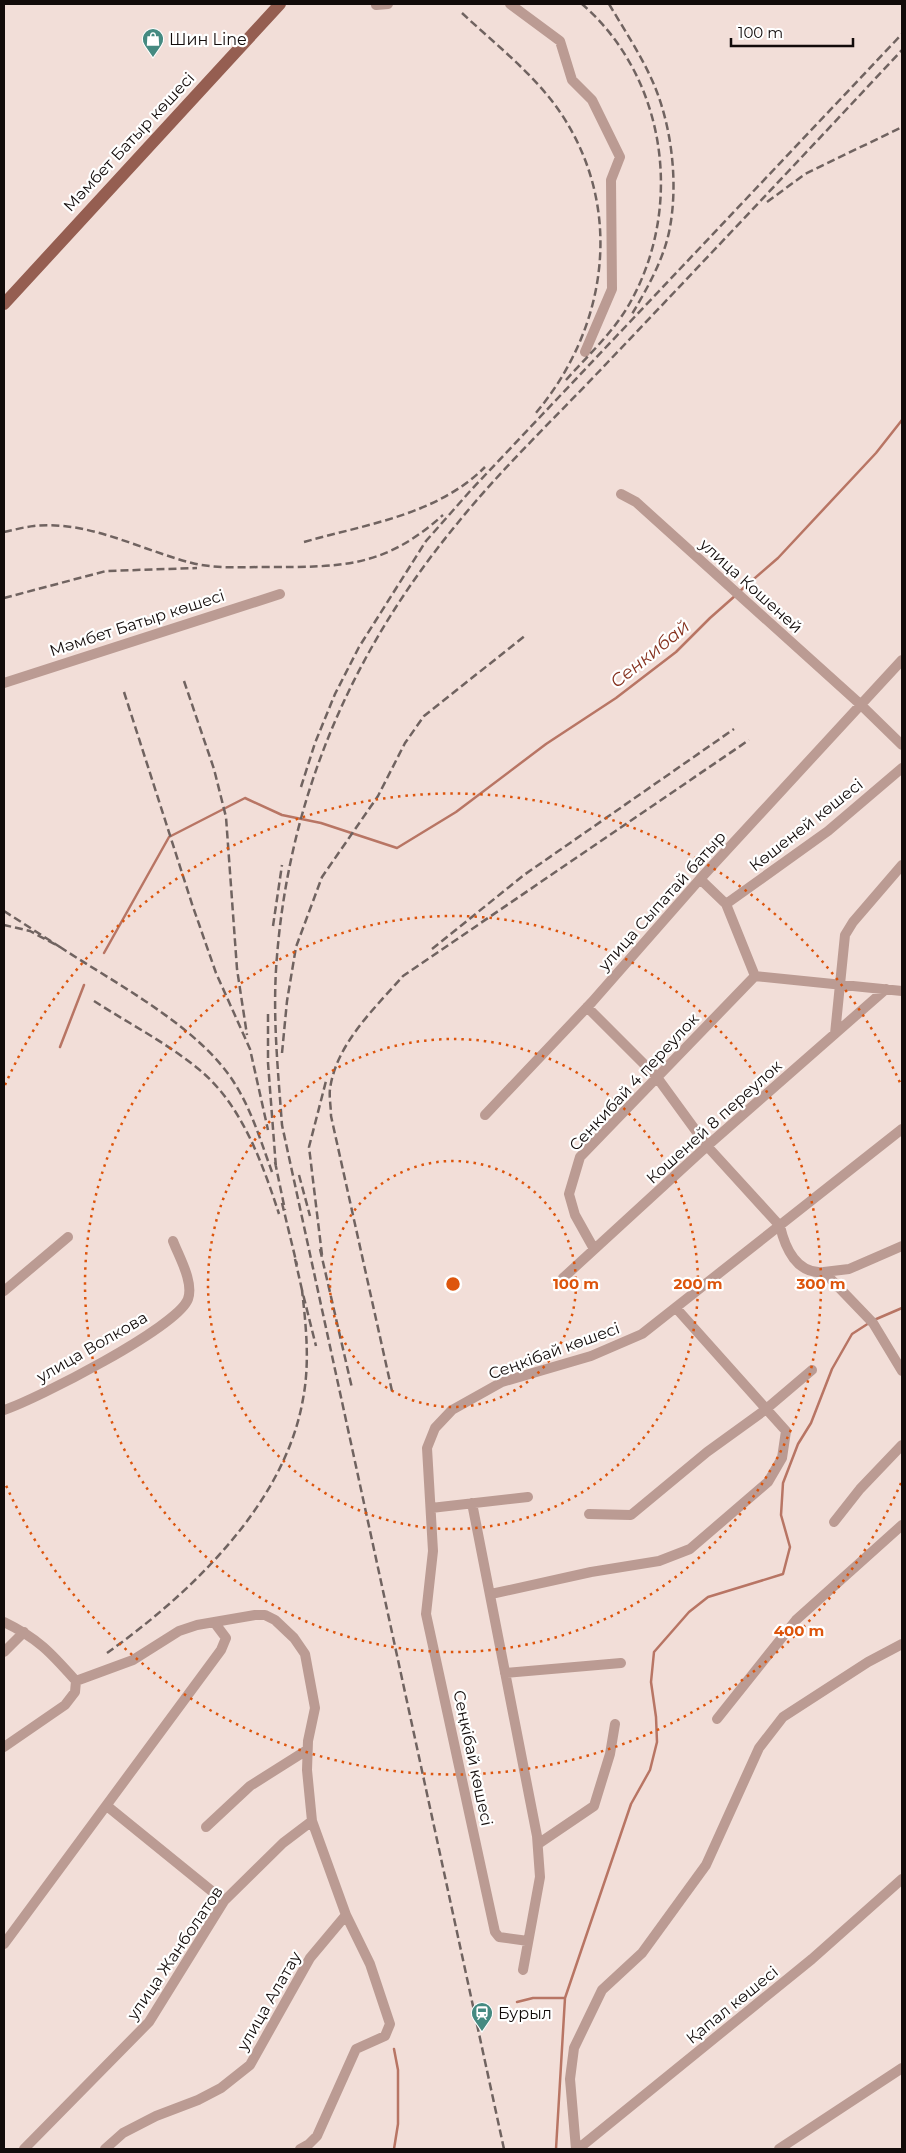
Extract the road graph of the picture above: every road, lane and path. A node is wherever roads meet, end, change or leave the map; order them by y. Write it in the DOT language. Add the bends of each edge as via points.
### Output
graph roads {
  1 [pos="280,4"];
  2 [pos="388,4"];
  3 [pos="510,4"];
  4 [pos="376,5"];
  5 [pos="4,304"];
  6 [pos="585,352"];
  7 [pos="621,494"];
  8 [pos="280,594"];
  9 [pos="902,660"];
  10 [pos="4,683"];
  11 [pos="860,704"];
  12 [pos="902,746"];
  13 [pos="902,768"];
  14 [pos="902,865"];
  15 [pos="700,879"];
  16 [pos="726,904"];
  17 [pos="755,976"];
  18 [pos="842,985"];
  19 [pos="886,989"];
  20 [pos="902,991"];
  21 [pos="588,1007"];
  22 [pos="835,1034"];
  23 [pos="656,1076"];
  24 [pos="485,1114"];
  25 [pos="902,1129"];
  26 [pos="707,1146"];
  27 [pos="780,1226"];
  28 [pos="68,1238"];
  29 [pos="173,1241"];
  30 [pos="902,1246"];
  31 [pos="594,1249"];
  32 [pos="824,1272"];
  33 [pos="563,1278"];
  34 [pos="4,1291"];
  35 [pos="676,1308"];
  36 [pos="812,1370"];
  37 [pos="902,1371"];
  38 [pos="4,1410"];
  39 [pos="765,1410"];
  40 [pos="902,1445"];
  41 [pos="528,1497"];
  42 [pos="472,1503"];
  43 [pos="431,1508"];
  44 [pos="589,1514"];
  45 [pos="834,1522"];
  46 [pos="902,1525"];
  47 [pos="491,1594"];
  48 [pos="4,1622"];
  49 [pos="214,1622"];
  50 [pos="24,1632"];
  51 [pos="902,1644"];
  52 [pos="4,1652"];
  53 [pos="621,1663"];
  54 [pos="505,1673"];
  55 [pos="76,1681"];
  56 [pos="717,1719"];
  57 [pos="615,1724"];
  58 [pos="4,1747"];
  59 [pos="307,1750"];
  60 [pos="107,1806"];
  61 [pos="312,1821"];
  62 [pos="206,1827"];
  63 [pos="538,1844"];
  64 [pos="902,1879"];
  65 [pos="224,1901"];
  66 [pos="346,1915"];
  67 [pos="528,1941"];
  68 [pos="4,1944"];
  69 [pos="523,1970"];
  70 [pos="902,2068"];
  71 [pos="309,2148"];
  72 [pos="24,2149"];
  73 [pos="105,2149"];
  74 [pos="577,2149"];
  75 [pos="779,2149"];
  1 -- 5 [label="main road, Мәмбет Батыр көшесі"];
  2 -- 4 [label="street"];
  3 -- 6 [label="street" via="560,41 572,80 592,100 620,157 611,180 612,289"];
  7 -- 11 [label="street, улица Кошеней" via="636,502"];
  8 -- 10 [label="street, Мәмбет Батыр көшесі"];
  9 -- 11 [label="street, улица Сыпатай батыр"];
  11 -- 12 [label="street, улица Кошеней"];
  11 -- 15 [label="street, улица Сыпатай батыр"];
  13 -- 16 [label="street, Көшеней көшесі" via="828,831"];
  14 -- 18 [label="street" via="845,935"];
  15 -- 16 [label="street"];
  15 -- 21 [label="street, улица Сыпатай батыр"];
  16 -- 17 [label="street"];
  17 -- 18 [label="street"];
  17 -- 23 [label="street, Сенкибай 4 переулок"];
  18 -- 19 [label="street"];
  18 -- 22 [label="street"];
  19 -- 20 [label="street"];
  19 -- 22 [label="street, Кошеней 8 переулок"];
  21 -- 23 [label="street"];
  21 -- 24 [label="street, улица Сыпатай батыр"];
  22 -- 26 [label="street, Кошеней 8 переулок"];
  23 -- 26 [label="street"];
  23 -- 31 [label="street, Сенкибай 4 переулок" via="580,1157 569,1194 575,1215"];
  25 -- 27 [label="street, Сеңкібай көшесі"];
  26 -- 27 [label="street"];
  26 -- 31 [label="street, Кошеней 8 переулок"];
  27 -- 32 [label="street" via="784,1243 796,1261 815,1274"];
  27 -- 35 [label="street, Сеңкібай көшесі"];
  28 -- 34 [label="street"];
  29 -- 38 [label="street, улица Волкова" via="189,1290 181,1311 126,1349 28,1402"];
  30 -- 32 [label="street" via="849,1269"];
  31 -- 33 [label="street, Кошеней 8 переулок"];
  32 -- 37 [label="street" via="872,1323"];
  35 -- 39 [label="street"];
  35 -- 43 [label="street, Сеңкібай көшесі" via="642,1334 591,1356 502,1382 452,1410 434,1428 427,1448"];
  36 -- 39 [label="street"];
  39 -- 44 [label="street" via="707,1452 631,1515"];
  39 -- 47 [label="street" via="786,1431 782,1458 768,1482 690,1549 659,1561"];
  40 -- 45 [label="street"];
  41 -- 42 [label="street"];
  42 -- 43 [label="street"];
  42 -- 47 [label="street"];
  43 -- 67 [label="street, Сеңкібай көшесі" via="433,1551 426,1614 495,1932 499,1937"];
  46 -- 56 [label="street" via="796,1620"];
  47 -- 54 [label="street"];
  48 -- 50 [label="street"];
  49 -- 55 [label="street" via="178,1631 133,1660"];
  49 -- 59 [label="street" via="265,1615 294,1638 305,1654 315,1708"];
  49 -- 60 [label="street" via="226,1638 221,1650"];
  50 -- 52 [label="street"];
  50 -- 55 [label="street" via="45,1646"];
  51 -- 74 [label="street" via="783,1717 759,1748 706,1865 642,1953 602,1990 574,2048 570,2079"];
  53 -- 54 [label="street"];
  54 -- 63 [label="street"];
  55 -- 58 [label="street" via="75,1692 65,1705"];
  57 -- 63 [label="street" via="610,1754 594,1806"];
  59 -- 61 [label="street"];
  59 -- 62 [label="street" via="250,1786"];
  60 -- 65 [label="street"];
  60 -- 68 [label="street"];
  61 -- 65 [label="street, улица Жанболатов" via="283,1843"];
  61 -- 66 [label="street"];
  63 -- 67 [label="street" via="540,1877"];
  64 -- 74 [label="street, Қапал көшесі" via="812,1959"];
  65 -- 72 [label="street, улица Жанболатов" via="149,2022"];
  66 -- 71 [label="street" via="370,1964 390,2024 386,2036 360,2046 352,2054"];
  66 -- 73 [label="street, улица Алатау" via="310,1958 250,2065 222,2088 123,2133"];
  67 -- 69 [label="street"];
  70 -- 75 [label="street"];
}
